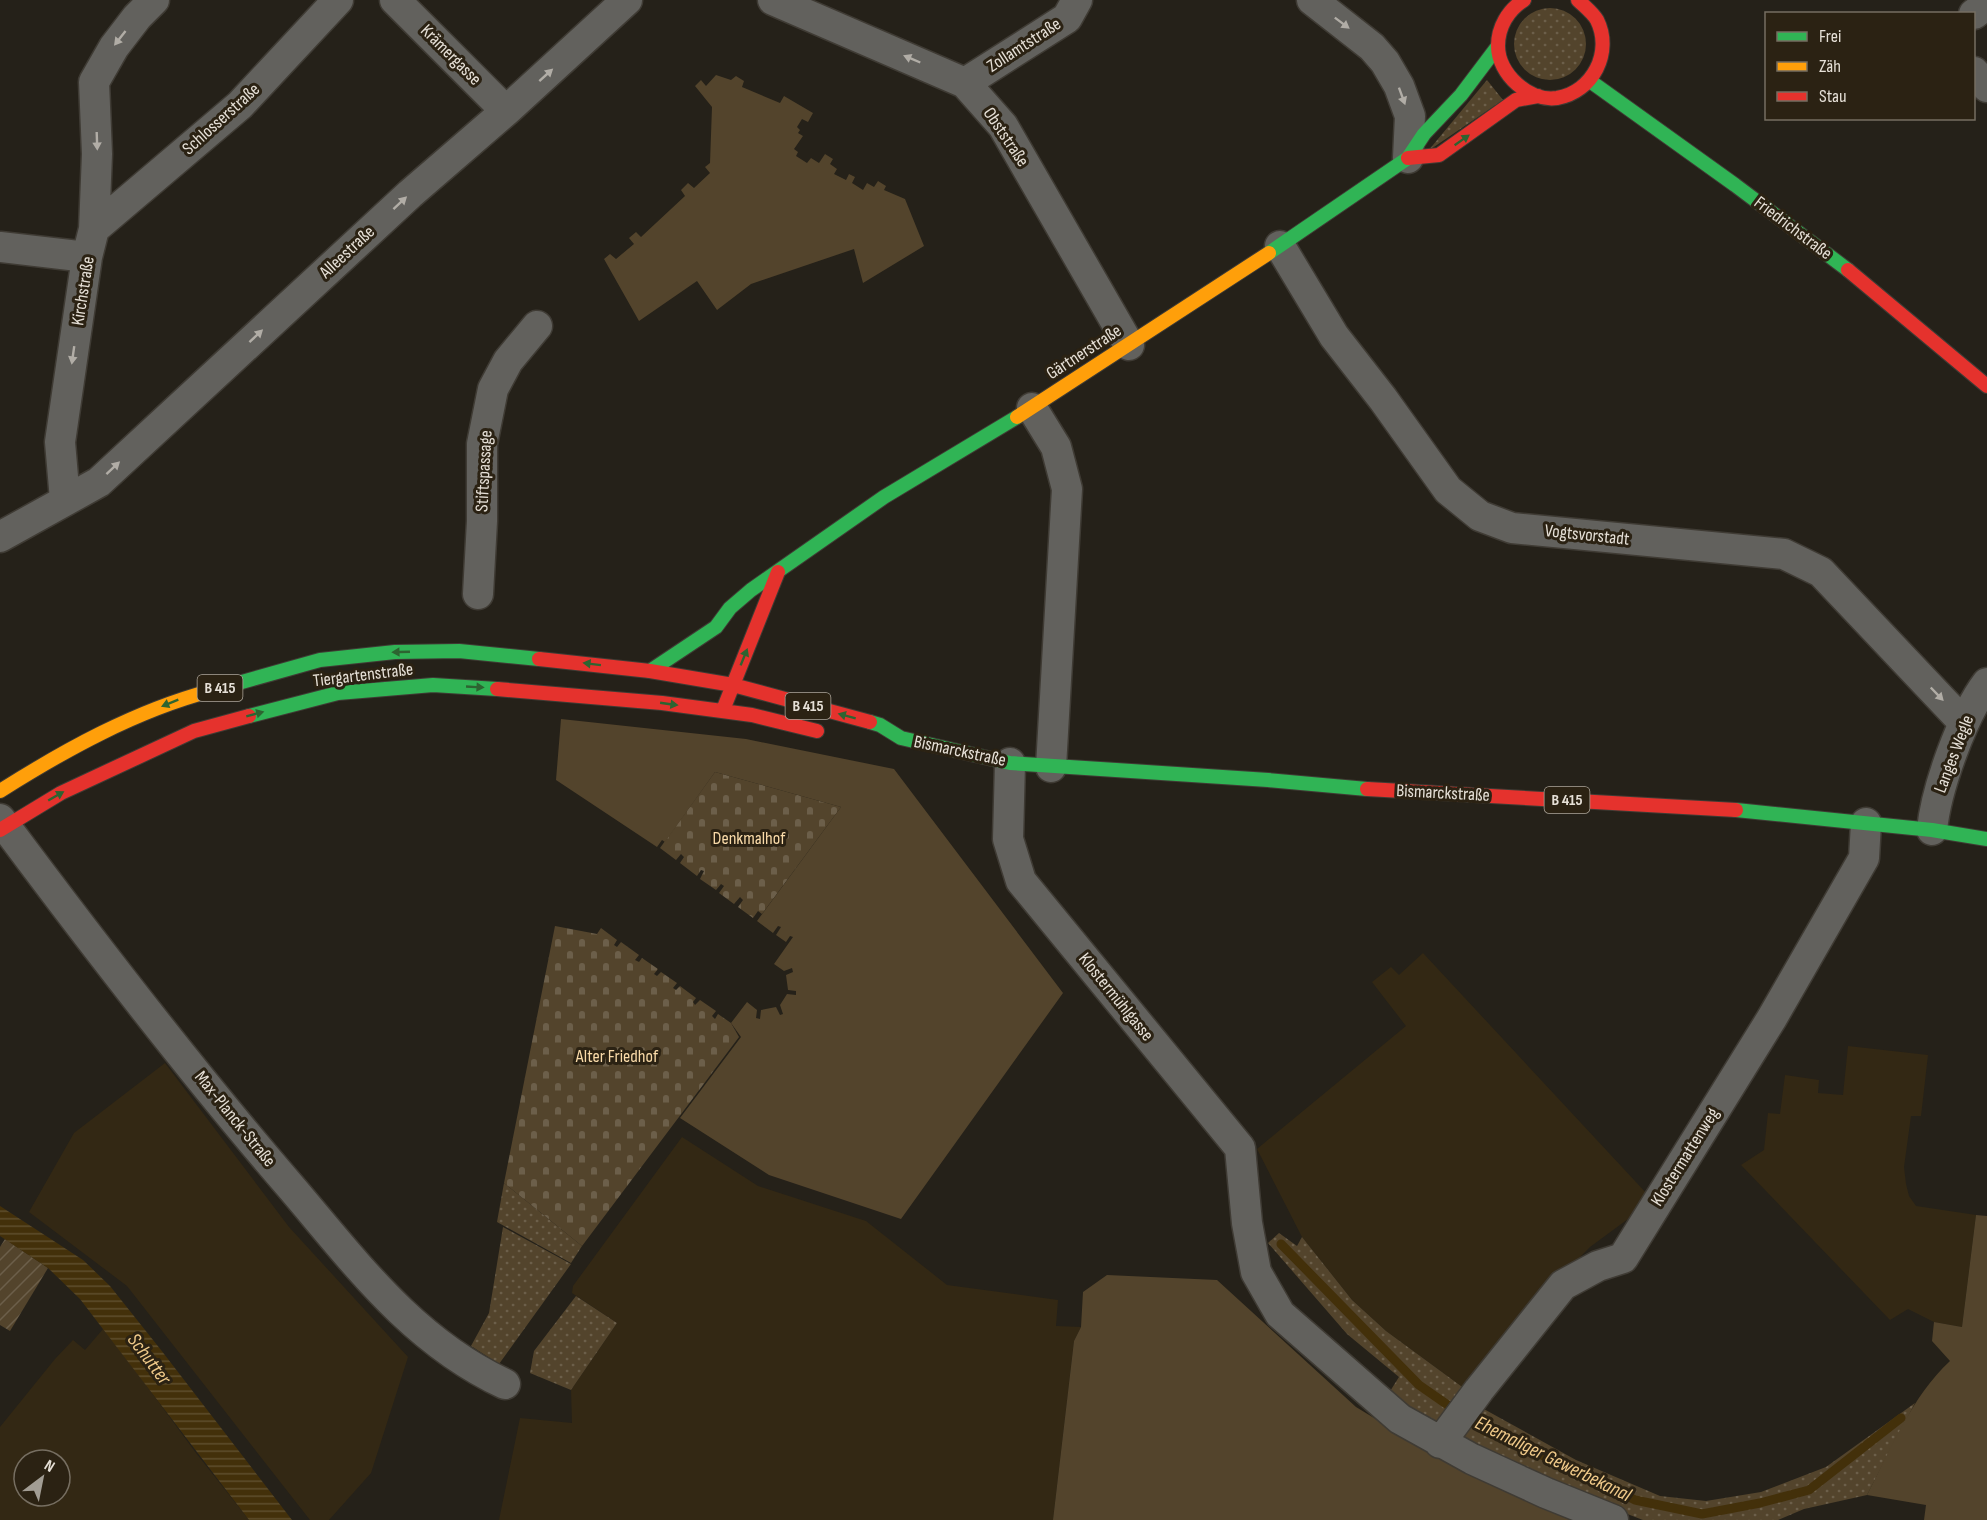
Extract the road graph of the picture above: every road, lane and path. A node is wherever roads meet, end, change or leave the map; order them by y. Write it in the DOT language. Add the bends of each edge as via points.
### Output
graph roads {
  1 [pos="154,0"];
  2 [pos="338,0"];
  3 [pos="395,0"];
  4 [pos="627,0"];
  5 [pos="773,0"];
  6 [pos="1077,0"];
  7 [pos="1312,0"];
  8 [pos="1578,0"];
  9 [pos="1603,0"];
  10 [pos="1521,1"];
  11 [pos="1987,4"];
  12 [pos="1592,11"];
  13 [pos="1975,14"];
  14 [pos="1498,46"];
  15 [pos="1975,73"];
  16 [pos="1590,81"];
  17 [pos="965,83"];
  18 [pos="1987,87"];
  19 [pos="1538,96"];
  20 [pos="506,111"];
  21 [pos="1408,158"];
  22 [pos="94,229"];
  23 [pos="1280,246"];
  24 [pos="0,247"];
  25 [pos="87,257"];
  26 [pos="537,326"];
  27 [pos="1129,345"];
  28 [pos="1987,386"];
  29 [pos="1032,408"];
  30 [pos="64,500"];
  31 [pos="0,537"];
  32 [pos="778,572"];
  33 [pos="478,594"];
  34 [pos="716,627"];
  35 [pos="711,649"];
  36 [pos="650,671"];
  37 [pos="711,675"];
  38 [pos="1987,683"];
  39 [pos="733,685"];
  40 [pos="722,712"];
  41 [pos="1964,723"];
  42 [pos="832,734"];
  43 [pos="901,738"];
  44 [pos="885,741"];
  45 [pos="1010,763"];
  46 [pos="1051,767"];
  47 [pos="0,791"];
  48 [pos="1866,822"];
  49 [pos="2,825"];
  50 [pos="1932,830"];
  51 [pos="1987,839"];
  52 [pos="505,1384"];
  53 [pos="1447,1433"];
  54 [pos="1613,1520"];
  1 -- 22 [label="street, Kirchstraße, one-way" via="114,47 94,82"];
  2 -- 22 [label="street, Schlosserstraße" via="240,105"];
  3 -- 20 [label="street, Krämergasse"];
  20 -- 4 [label="street, Alleestraße, one-way"];
  17 -- 5 [label="street, Obststraße, one-way"];
  6 -- 17 [label="street, Zollamtstraße" via="1067,18"];
  7 -- 21 [label="street, one-way" via="1372,46 1385,62 1410,116"];
  8 -- 12 [label="main road"];
  9 -- 12 [label="main road"];
  10 -- 14 [label="main road" via="1508,14"];
  11 -- 13 [label="street"];
  12 -- 16 [label="main road" via="1604,39 1599,69"];
  14 -- 19 [label="main road" via="1501,63 1510,78 1522,90"];
  14 -- 21 [label="main road, Gärtnerstraße"];
  15 -- 18 [label="street"];
  16 -- 19 [label="main road, Gärtnerstraße" via="1566,96"];
  16 -- 28 [label="main road, Friedrichstraße" via="1855,275"];
  17 -- 27 [label="street, Obststraße" via="1003,126"];
  21 -- 19 [label="main road, Gärtnerstraße, one-way" via="1439,155 1516,100"];
  30 -- 20 [label="street, Alleestraße, one-way" via="99,482 410,194"];
  21 -- 23 [label="main road, Gärtnerstraße"];
  22 -- 25 [label="street, Kirchstraße"];
  23 -- 27 [label="main road, Gärtnerstraße"];
  23 -- 41 [label="street, Vogtsvorstadt, one-way" via="1334,336 1448,490 1480,516 1512,528 1784,554 1821,572"];
  24 -- 25 [label="street"];
  25 -- 30 [label="street, Kirchstraße, one-way" via="60,442"];
  26 -- 33 [label="street, Stiftspassage" via="508,361 493,389 482,444"];
  27 -- 29 [label="main road, Gärtnerstraße"];
  29 -- 32 [label="main road, Gärtnerstraße" via="884,497"];
  29 -- 46 [label="street" via="1056,447 1067,489"];
  30 -- 31 [label="street"];
  32 -- 34 [label="main road, Gärtnerstraße" via="730,608"];
  39 -- 32 [label="main road, one-way"];
  34 -- 35 [label="main road, Gärtnerstraße"];
  34 -- 36 [label="main road, Gärtnerstraße"];
  36 -- 37 [label="main road, Tiergartenstraße / B 415"];
  36 -- 47 [label="main road, Tiergartenstraße / B 415, one-way" via="459,651 395,652 320,660 176,700 112,728"];
  37 -- 39 [label="main road, Bismarckstraße / B 415"];
  37 -- 40 [label="main road"];
  38 -- 41 [label="street, Langes Wegle"];
  39 -- 40 [label="main road"];
  43 -- 39 [label="main road, Bismarckstraße / B 415, one-way" via="880,725"];
  40 -- 42 [label="main road, B 415"];
  49 -- 40 [label="main road, Tiergartenstraße / B 415, one-way" via="194,731 339,693 433,685 662,703"];
  41 -- 50 [label="street, Langes Wegle" via="1934,810"];
  43 -- 44 [label="main road, Bismarckstraße / B 415"];
  43 -- 45 [label="main road, Bismarckstraße / B 415"];
  45 -- 46 [label="main road, Bismarckstraße / B 415"];
  45 -- 53 [label="street, Klostermühlgasse" via="1008,839 1021,881 1240,1148 1256,1272 1280,1314 1400,1419"];
  46 -- 48 [label="main road, Bismarckstraße / B 415" via="1741,810"];
  48 -- 50 [label="main road, Bismarckstraße / B 415"];
  48 -- 53 [label="street, Klostermattenweg" via="1864,858 1772,1018 1623,1258 1563,1285"];
  49 -- 52 [label="street, Max-Planck-Straße" via="254,1144 389,1302 447,1350"];
  50 -- 51 [label="main road, Bismarckstraße / B 415"];
  53 -- 54 [label="street" via="1546,1493"];
}
